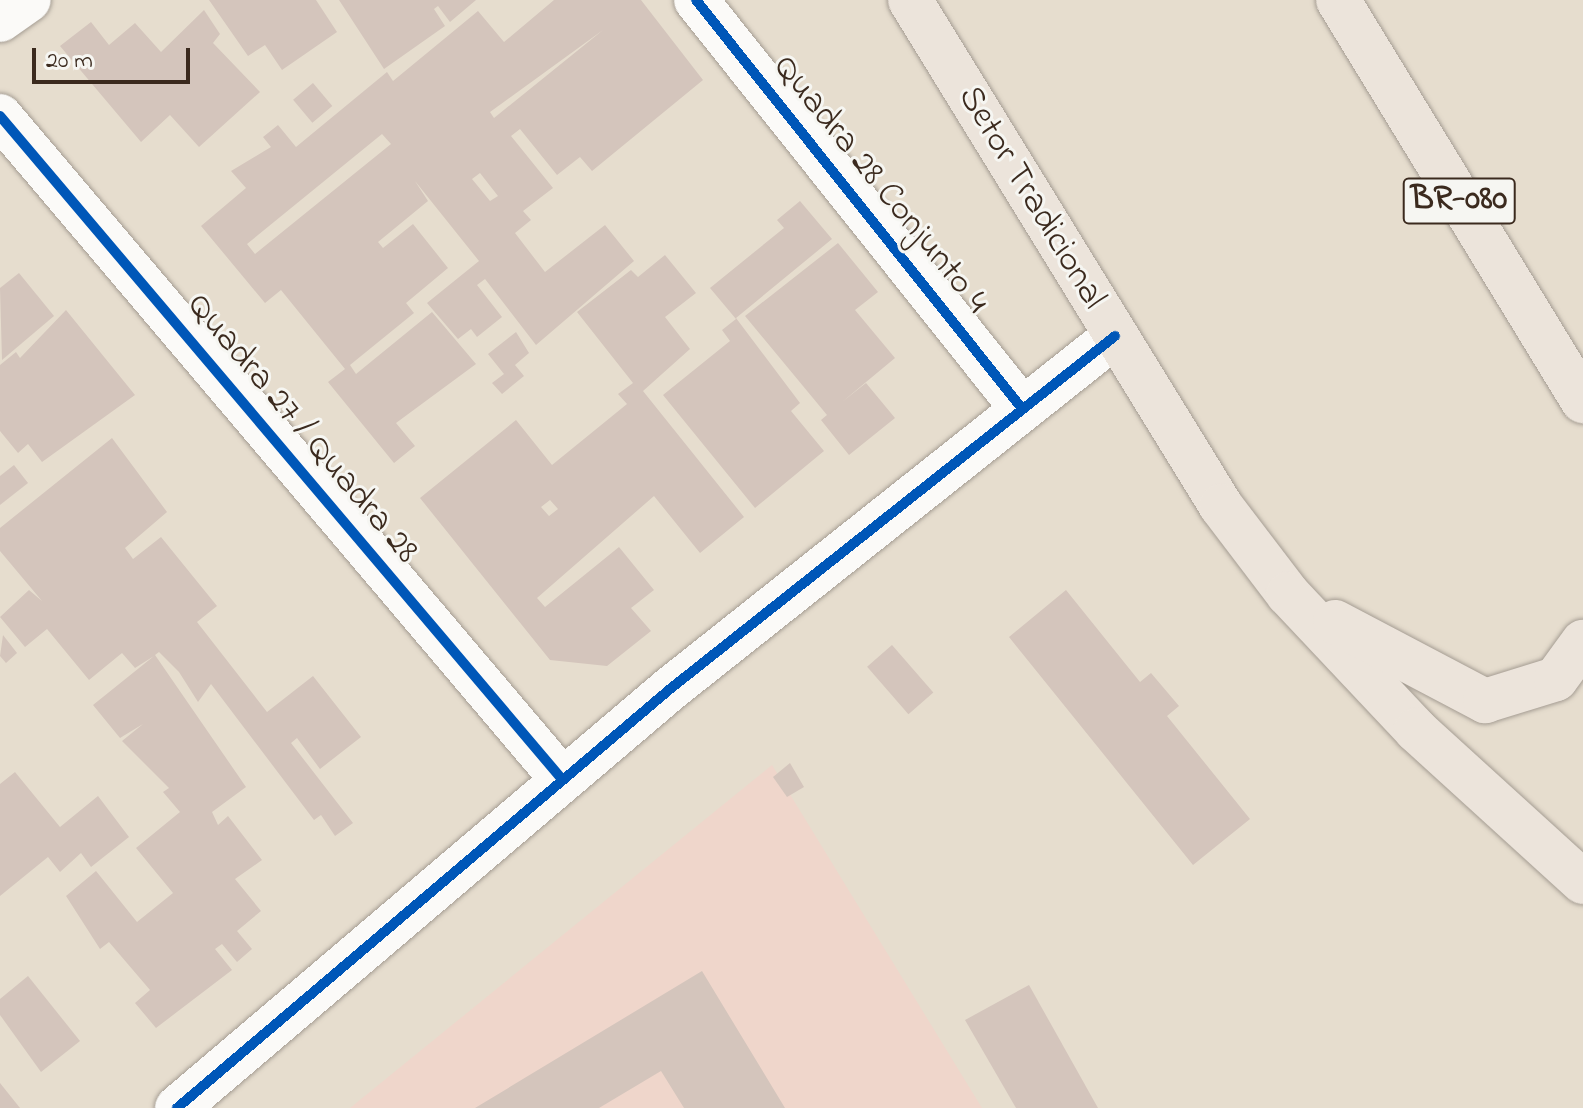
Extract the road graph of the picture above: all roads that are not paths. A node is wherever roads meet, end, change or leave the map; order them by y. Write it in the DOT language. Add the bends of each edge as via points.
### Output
graph roads {
  1 [pos="29,0"];
  2 [pos="696,0"];
  3 [pos="910,0"];
  4 [pos="1338,0"];
  5 [pos="0,20"];
  6 [pos="0,116"];
  7 [pos="1115,336"];
  8 [pos="1572,383"];
  9 [pos="1020,406"];
  10 [pos="1583,435"];
  11 [pos="1288,594"];
  12 [pos="1583,642"];
  13 [pos="561,778"];
  14 [pos="1583,882"];
  15 [pos="177,1108"];
  1 -- 5 [label="street"];
  2 -- 9 [label="street, Quadra 28 Conjunto 4"];
  3 -- 7 [label="main road, Setor Tradicional"];
  4 -- 8 [label="main road, BR-080"];
  6 -- 13 [label="street, Quadra 27 / Quadra 28"];
  7 -- 9 [label="street"];
  7 -- 11 [label="main road, Setor Tradicional" via="1221,506"];
  8 -- 10 [label="main road"];
  9 -- 13 [label="street"];
  11 -- 12 [label="main road" via="1413,669 1485,701 1556,679"];
  11 -- 14 [label="main road, Setor Tradicional" via="1416,730"];
  13 -- 15 [label="street"];
}
